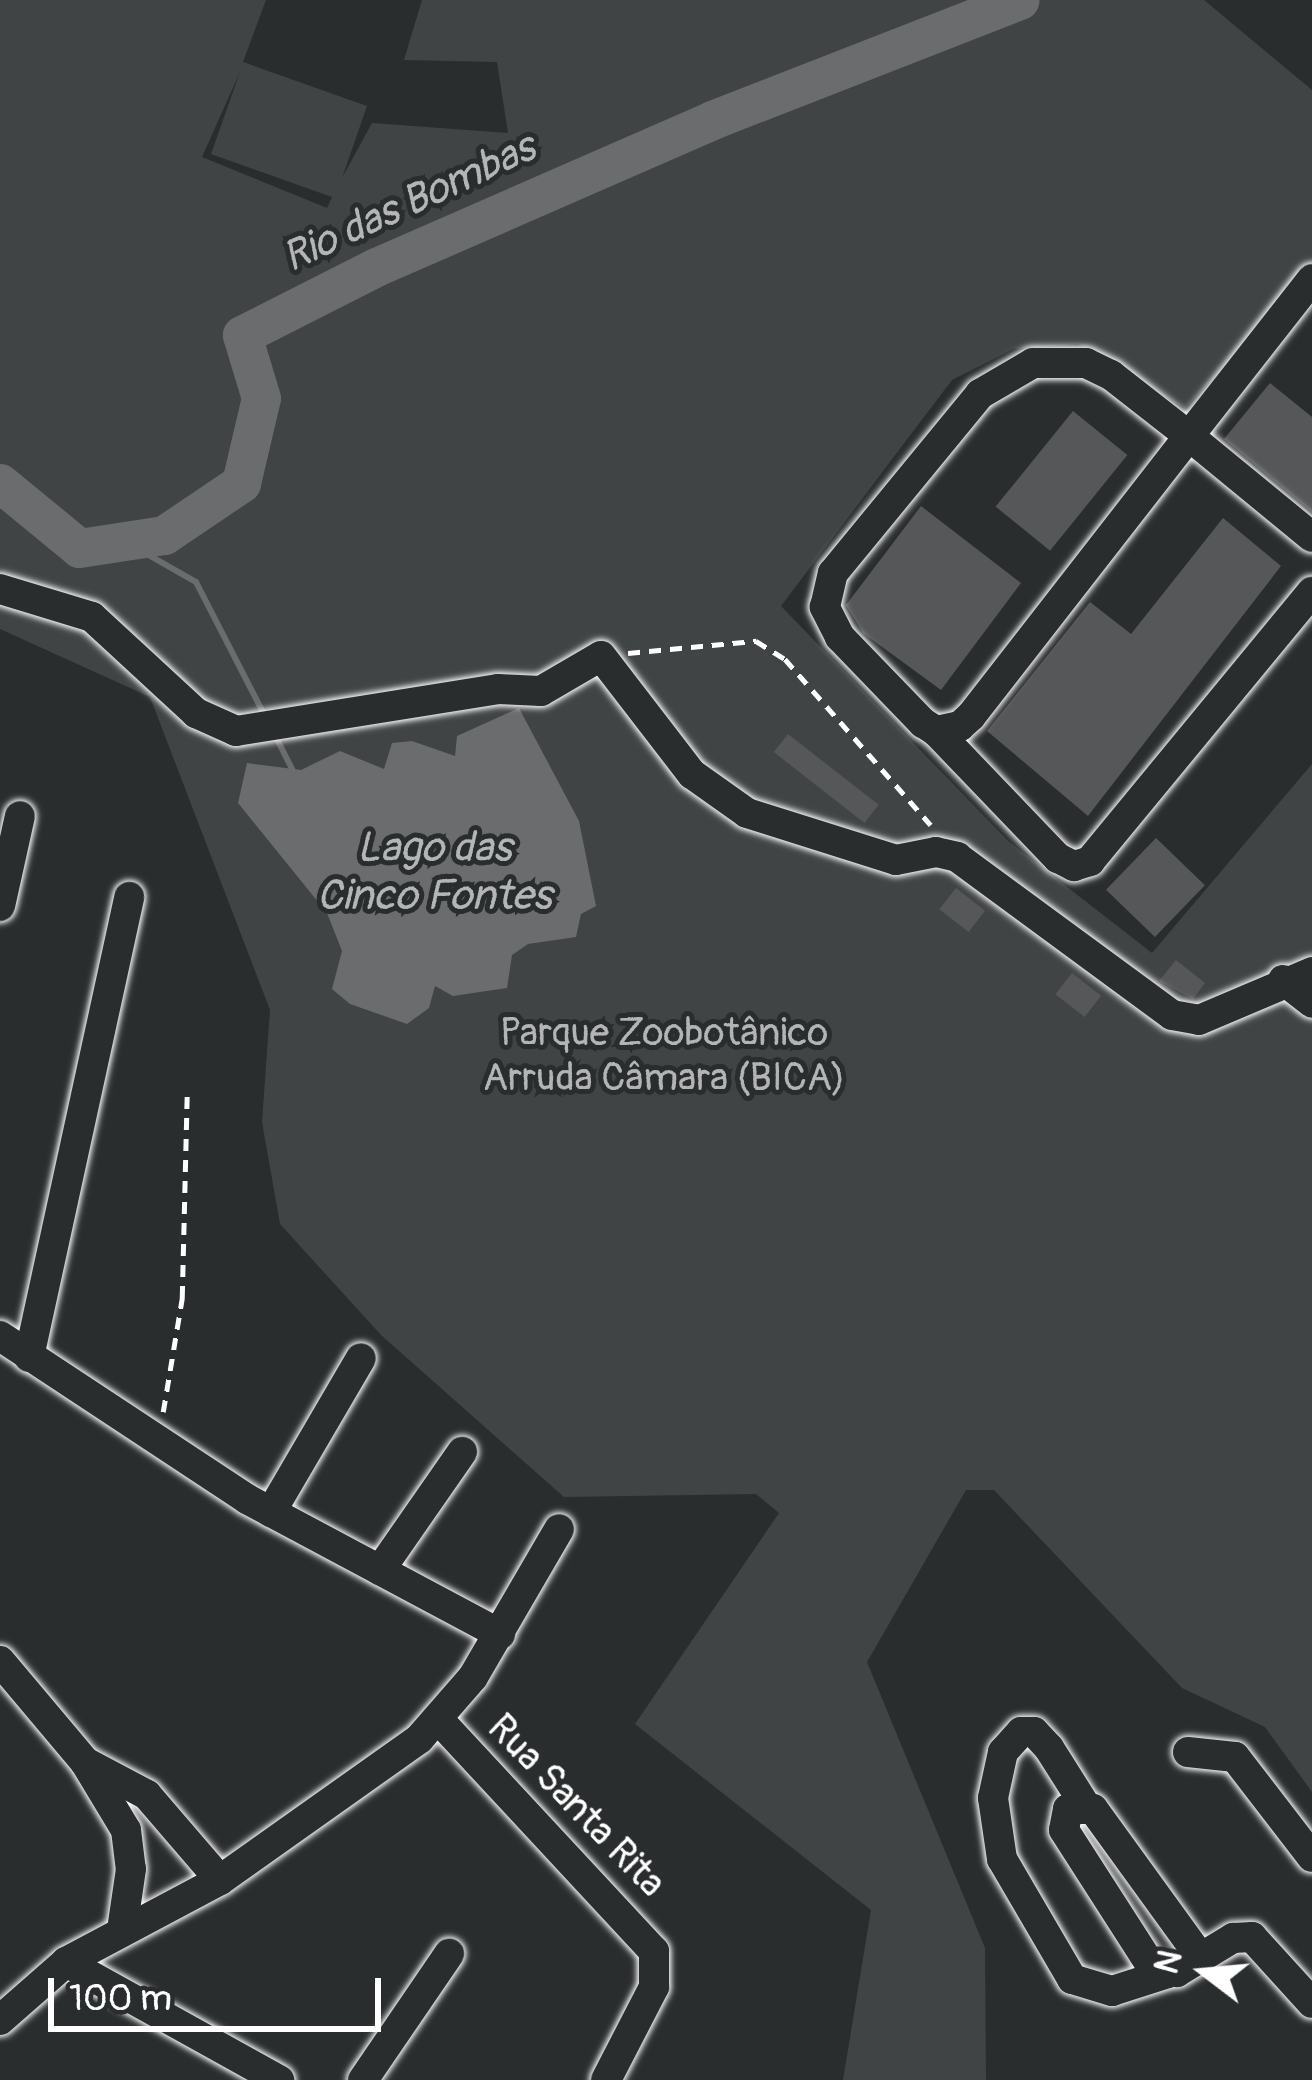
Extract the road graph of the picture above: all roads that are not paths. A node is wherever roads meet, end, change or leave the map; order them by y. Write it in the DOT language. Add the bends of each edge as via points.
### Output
graph roads {
  1 [pos="1312,279"];
  2 [pos="1190,436"];
  3 [pos="1312,537"];
  4 [pos="0,589"];
  5 [pos="1312,592"];
  6 [pos="936,731"];
  7 [pos="20,816"];
  8 [pos="129,897"];
  9 [pos="0,906"];
  10 [pos="1297,976"];
  11 [pos="1312,1003"];
  12 [pos="0,1336"];
  13 [pos="29,1357"];
  14 [pos="362,1358"];
  15 [pos="463,1453"];
  16 [pos="271,1512"];
  17 [pos="559,1528"];
  18 [pos="380,1570"];
  19 [pos="500,1634"];
  20 [pos="0,1661"];
  21 [pos="439,1720"];
  22 [pos="1188,1753"];
  23 [pos="85,1762"];
  24 [pos="1085,1805"];
  25 [pos="1312,1857"];
  26 [pos="220,1880"];
  27 [pos="122,1930"];
  28 [pos="449,1954"];
  29 [pos="1201,1958"];
  30 [pos="66,1962"];
  31 [pos="1168,1973"];
  32 [pos="1312,2002"];
  33 [pos="0,2020"];
  34 [pos="279,2080"];
  35 [pos="363,2080"];
  36 [pos="606,2080"];
  1 -- 2 [label="street"];
  2 -- 3 [label="street"];
  2 -- 6 [label="street" via="971,716"];
  2 -- 6 [label="street" via="1085,363 1033,363 980,394 833,573 827,593 840,637"];
  4 -- 10 [label="street" via="92,617 214,726 257,731 498,689 541,691 601,656 692,774 747,813 896,860 936,852 957,857 1172,1015 1199,1020"];
  5 -- 6 [label="street" via="1090,862 1058,858"];
  7 -- 9 [label="street"];
  8 -- 13 [label="street"];
  10 -- 11 [label="street"];
  12 -- 13 [label="street"];
  13 -- 16 [label="street"];
  14 -- 16 [label="street"];
  15 -- 18 [label="street"];
  16 -- 18 [label="street"];
  17 -- 19 [label="street"];
  18 -- 19 [label="street"];
  19 -- 21 [label="street"];
  20 -- 23 [label="street"];
  21 -- 26 [label="street"];
  21 -- 36 [label="street, Rua Santa Rita" via="654,1951 654,1987"];
  22 -- 25 [label="street" via="1235,1757"];
  23 -- 26 [label="street" via="147,1795"];
  23 -- 27 [label="street" via="127,1830"];
  24 -- 29 [label="street"];
  24 -- 31 [label="street" via="1068,1809 1064,1830 1150,1964"];
  24 -- 31 [label="street" via="1049,1748 1034,1732 1021,1732 1004,1752 993,1798 1002,1858 1072,1979 1094,1992 1112,1991"];
  26 -- 27 [label="street"];
  27 -- 30 [label="street"];
  28 -- 35 [label="street"];
  29 -- 31 [label="street"];
  29 -- 32 [label="street" via="1233,1938 1252,1937"];
  30 -- 33 [label="street"];
  30 -- 34 [label="street"];
}
